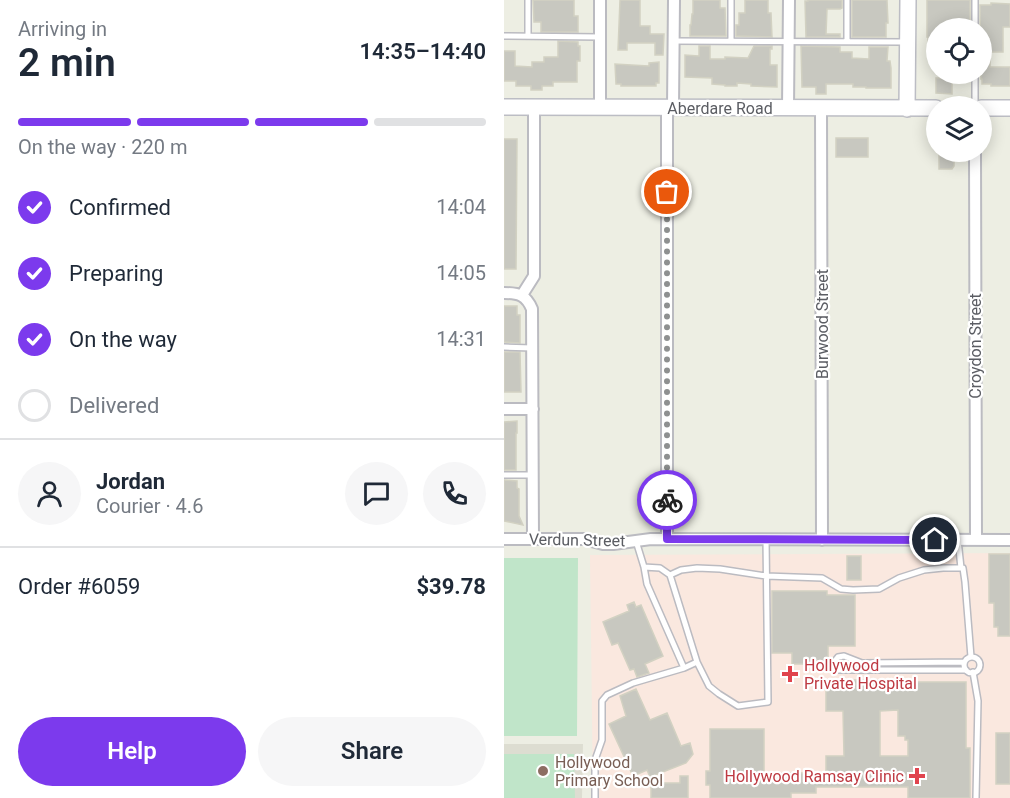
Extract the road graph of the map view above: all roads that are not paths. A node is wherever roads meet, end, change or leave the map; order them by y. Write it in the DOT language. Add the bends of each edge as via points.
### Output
graph roads {
  1 [pos="528,0"];
  2 [pos="600,0"];
  3 [pos="674,0"];
  4 [pos="731,0"];
  5 [pos="789,0"];
  6 [pos="847,0"];
  7 [pos="908,0"];
  8 [pos="975,0"];
  9 [pos="975,18"];
  10 [pos="504,36"];
  11 [pos="528,36"];
  12 [pos="600,37"];
  13 [pos="674,41"];
  14 [pos="731,41"];
  15 [pos="789,42"];
  16 [pos="846,42"];
  17 [pos="907,42"];
  18 [pos="504,107"];
  19 [pos="534,107"];
  20 [pos="600,107"];
  21 [pos="670,107"];
  22 [pos="788,108"];
  23 [pos="821,108"];
  24 [pos="926,108"];
  25 [pos="992,108"];
  26 [pos="1010,108"];
  27 [pos="907,109"];
  28 [pos="975,162"];
  29 [pos="504,293"];
  30 [pos="522,295"];
  31 [pos="504,348"];
  32 [pos="533,348"];
  33 [pos="504,409"];
  34 [pos="533,409"];
  35 [pos="504,475"];
  36 [pos="533,475"];
  37 [pos="504,539"];
  38 [pos="533,539"];
  39 [pos="667,539"];
  40 [pos="766,539"];
  41 [pos="822,540"];
  42 [pos="958,540"];
  43 [pos="976,540"];
  44 [pos="1010,540"];
  45 [pos="636,541"];
  46 [pos="644,567"];
  47 [pos="961,568"];
  48 [pos="670,575"];
  49 [pos="766,576"];
  50 [pos="971,657"];
  51 [pos="697,662"];
  52 [pos="964,663"];
  53 [pos="684,668"];
  54 [pos="966,670"];
  55 [pos="973,672"];
  56 [pos="595,798"];
  57 [pos="976,798"];
  1 -- 11 [label="lane"];
  2 -- 12 [label="street"];
  3 -- 13 [label="street"];
  4 -- 14 [label="lane"];
  5 -- 15 [label="street"];
  6 -- 16 [label="lane"];
  7 -- 17 [label="main road"];
  8 -- 9 [label="lane"];
  10 -- 11 [label="lane"];
  11 -- 12 [label="lane"];
  12 -- 20 [label="street"];
  13 -- 14 [label="lane"];
  13 -- 21 [label="street"];
  14 -- 15 [label="lane"];
  15 -- 16 [label="lane"];
  15 -- 22 [label="street"];
  16 -- 17 [label="lane"];
  17 -- 27 [label="main road"];
  18 -- 19 [label="main road, Aberdare Road"];
  19 -- 20 [label="main road, Aberdare Road"];
  19 -- 30 [label="street" via="534,276"];
  20 -- 21 [label="main road, Aberdare Road"];
  21 -- 22 [label="main road, Aberdare Road"];
  21 -- 39 [label="street"];
  22 -- 23 [label="main road, Aberdare Road"];
  23 -- 27 [label="main road, Aberdare Road"];
  23 -- 41 [label="street, Burwood Street"];
  24 -- 27 [label="main road, Aberdare Road"];
  25 -- 26 [label="main road"];
  28 -- 43 [label="street, Croydon Street"];
  29 -- 30 [label="street"];
  30 -- 32 [label="street" via="532,309"];
  31 -- 32 [label="lane"];
  32 -- 34 [label="street"];
  33 -- 34 [label="street"];
  34 -- 36 [label="street"];
  35 -- 36 [label="lane"];
  36 -- 38 [label="street"];
  37 -- 38 [label="street, Verdun Street"];
  38 -- 45 [label="street, Verdun Street" via="584,539 603,544"];
  39 -- 40 [label="street, Verdun Street"];
  39 -- 45 [label="street, Verdun Street"];
  40 -- 41 [label="street, Verdun Street"];
  40 -- 49 [label="lane"];
  41 -- 42 [label="street, Verdun Street"];
  42 -- 43 [label="street, Verdun Street"];
  42 -- 47 [label="lane"];
  43 -- 44 [label="street, Verdun Street"];
  45 -- 46 [label="lane"];
  46 -- 48 [label="lane" via="660,568"];
  46 -- 53 [label="lane" via="647,584"];
  47 -- 49 [label="lane" via="924,570 879,589 859,590 841,589 822,578"];
  47 -- 50 [label="lane"];
  48 -- 49 [label="lane" via="697,568"];
  48 -- 51 [label="lane"];
  49 -- 51 [label="lane" via="768,702 738,706 709,686"];
  50 -- 52 [label="lane"];
  50 -- 55 [label="lane" via="980,664"];
  51 -- 53 [label="lane"];
  52 -- 54 [label="lane"];
  52 -- 54 [label="lane" via="862,663 844,656 834,662 839,670"];
  53 -- 56 [label="lane" via="633,683 602,701"];
  54 -- 55 [label="lane"];
  55 -- 57 [label="lane" via="978,701"];
}
